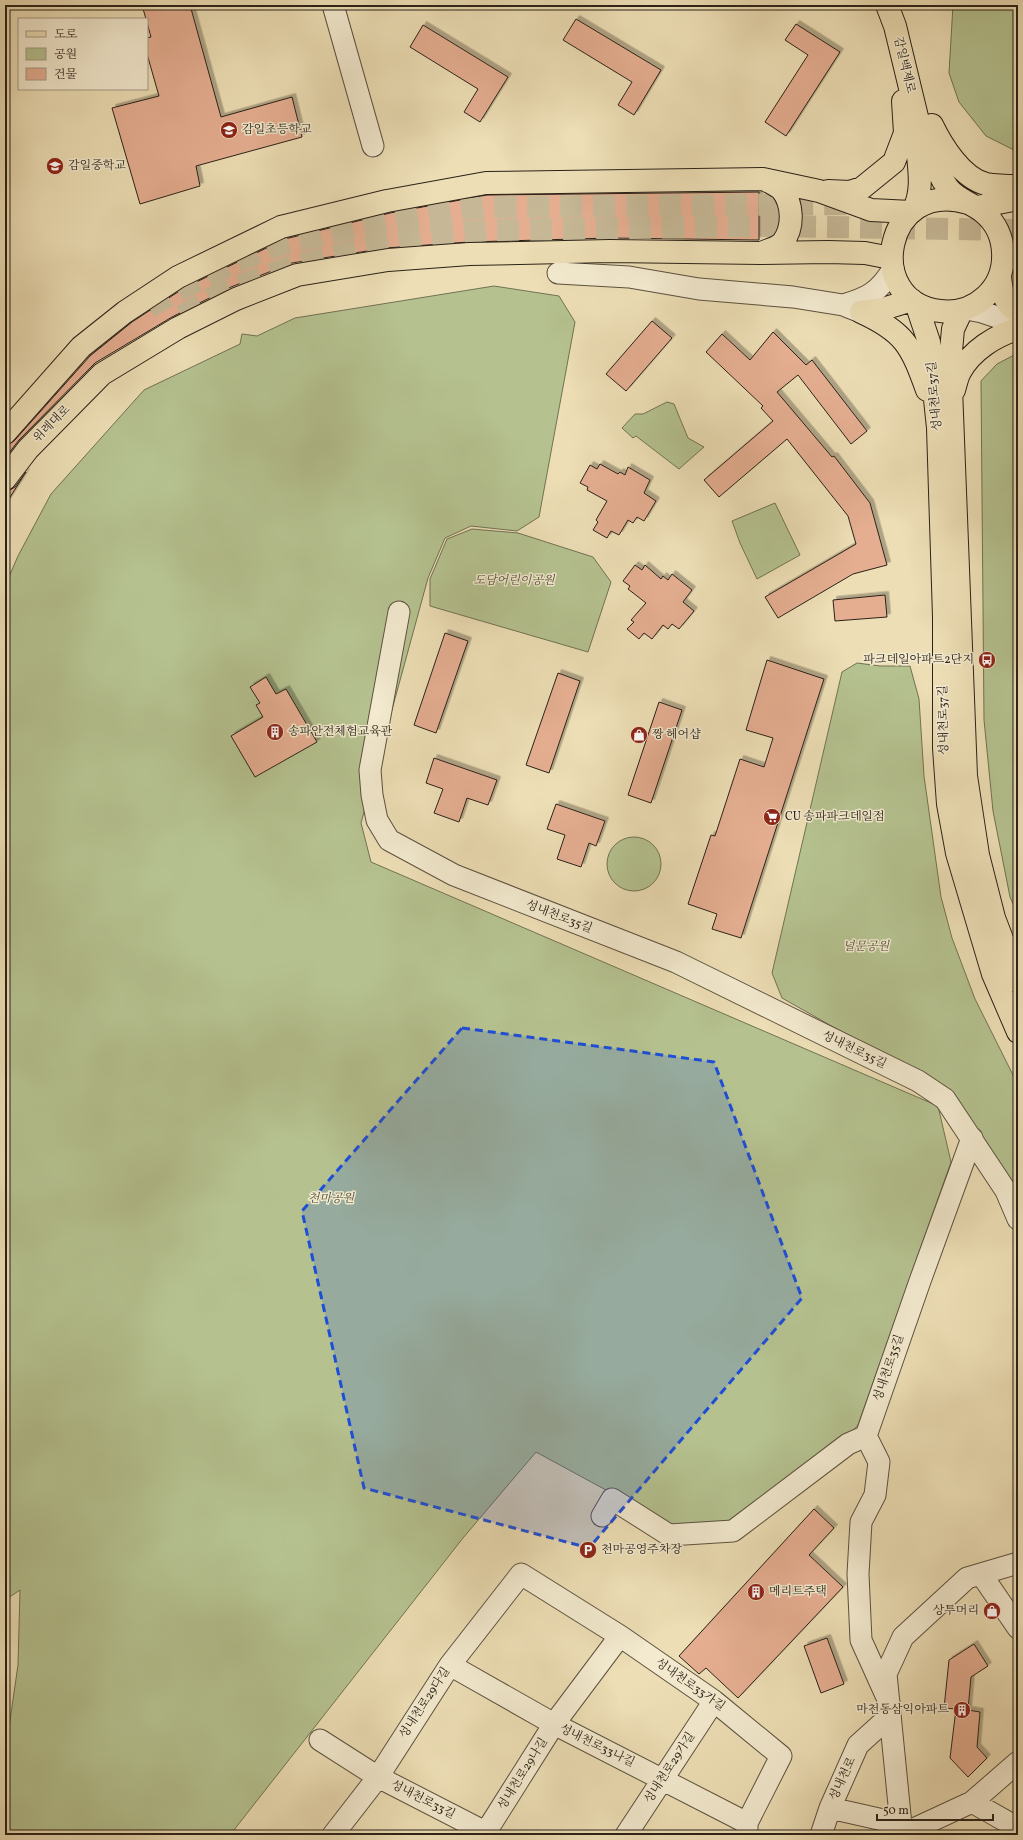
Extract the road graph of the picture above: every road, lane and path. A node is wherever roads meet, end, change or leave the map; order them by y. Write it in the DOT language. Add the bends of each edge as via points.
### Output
graph roads {
  1 [pos="333,5"];
  2 [pos="887,5"];
  3 [pos="895,26"];
  4 [pos="919,125"];
  5 [pos="373,146"];
  6 [pos="763,178"];
  7 [pos="1018,186"];
  8 [pos="819,191"];
  9 [pos="1018,199"];
  10 [pos="972,205"];
  11 [pos="913,210"];
  12 [pos="760,253"];
  13 [pos="892,264"];
  14 [pos="1007,266"];
  15 [pos="558,273"];
  16 [pos="914,301"];
  17 [pos="852,308"];
  18 [pos="964,309"];
  19 [pos="1018,312"];
  20 [pos="1018,324"];
  21 [pos="1018,330"];
  22 [pos="952,397"];
  23 [pos="938,428"];
  24 [pos="5,433"];
  25 [pos="5,478"];
  26 [pos="399,612"];
  27 [pos="952,632"];
  28 [pos="1018,982"];
  29 [pos="1018,1032"];
  30 [pos="972,1138"];
  31 [pos="1018,1219"];
  32 [pos="866,1436"];
  33 [pos="602,1516"];
  34 [pos="1018,1563"];
  35 [pos="521,1574"];
  36 [pos="981,1574"];
  37 [pos="1018,1628"];
  38 [pos="620,1636"];
  39 [pos="450,1665"];
  40 [pos="714,1701"];
  41 [pos="889,1709"];
  42 [pos="554,1724"];
  43 [pos="320,1740"];
  44 [pos="1018,1762"];
  45 [pos="378,1777"];
  46 [pos="662,1778"];
  47 [pos="972,1802"];
  48 [pos="830,1808"];
  49 [pos="1018,1828"];
  50 [pos="747,1829"];
  51 [pos="902,1832"];
  52 [pos="487,1834"];
  53 [pos="333,1835"];
  54 [pos="626,1835"];
  55 [pos="821,1835"];
  1 -- 5 [label="street"];
  2 -- 3 [label="main road, 감일백제로"];
  3 -- 4 [label="main road, 감일백제로"];
  3 -- 7 [label="main road" via="906,40 914,57 928,117 939,141 953,160 985,184"];
  3 -- 8 [label="main road" via="898,73 904,106 904,133 894,162 862,188 850,192"];
  4 -- 10 [label="main road" via="927,138 938,172 948,188 960,199"];
  4 -- 11 [label="main road" via="916,139 920,176 919,196"];
  6 -- 8 [label="main road"];
  6 -- 12 [label="main road" via="781,189 792,214 789,230 782,242"];
  6 -- 24 [label="main road" via="486,184 387,201 281,227 178,277 126,312 81,347"];
  8 -- 11 [label="main road" via="871,210"];
  9 -- 10 [label="main road"];
  10 -- 11 [label="main road" via="954,199 940,199 927,202"];
  10 -- 14 [label="main road" via="991,219 1000,236"];
  11 -- 13 [label="main road" via="901,223 894,236"];
  12 -- 13 [label="main road, 위례대로" via="865,253"];
  12 -- 25 [label="main road, 위례대로" via="610,251 469,254 388,260 297,275 236,299 178,328 102,374 28,448"];
  13 -- 16 [label="main road" via="900,286"];
  13 -- 17 [label="street" via="884,284 876,292 857,301"];
  14 -- 18 [label="main road" via="989,293"];
  14 -- 19 [label="main road" via="1001,290 1009,305"];
  15 -- 17 [label="street" via="629,277 699,289 793,297"];
  16 -- 17 [label="main road" via="883,309"];
  16 -- 18 [label="main road" via="939,311"];
  16 -- 23 [label="main road, 성내천로37길" via="930,342"];
  17 -- 23 [label="main road" via="890,328 904,340 917,364"];
  18 -- 20 [label="street"];
  18 -- 22 [label="main road, 성내천로37길" via="956,320 951,338"];
  21 -- 22 [label="main road" via="982,347 970,358 960,372"];
  22 -- 27 [label="main road, 성내천로37길"];
  23 -- 27 [label="main road, 성내천로37길"];
  26 -- 30 [label="street, 성내천로35길" via="370,770 377,820 390,840 454,875 676,962 918,1082 945,1099"];
  27 -- 28 [label="main road, 성내천로37길" via="969,802 978,854 994,918"];
  27 -- 29 [label="main road, 성내천로37길" via="944,748 948,804 957,853 992,974"];
  30 -- 31 [label="street" via="1006,1191"];
  30 -- 32 [label="street, 성내천로35길"];
  32 -- 33 [label="street" via="848,1444 733,1531 669,1535 612,1500"];
  32 -- 41 [label="street" via="879,1462 875,1495 861,1522 858,1574 861,1640"];
  34 -- 36 [label="street"];
  35 -- 38 [label="street, 성내천로33가길"];
  35 -- 39 [label="street, 성내천로29다길"];
  36 -- 37 [label="street"];
  36 -- 41 [label="street" via="967,1578 903,1637 886,1674"];
  38 -- 40 [label="street, 성내천로33가길"];
  38 -- 42 [label="street, 성내천로29나길"];
  39 -- 42 [label="street, 성내천로33나길"];
  39 -- 45 [label="street, 성내천로29다길"];
  40 -- 46 [label="street, 성내천로29가길"];
  40 -- 50 [label="street, 성내천로33가길" via="781,1756"];
  41 -- 48 [label="street, 성내천로" via="858,1745"];
  41 -- 51 [label="street"];
  42 -- 46 [label="street, 성내천로33나길"];
  42 -- 52 [label="street, 성내천로29나길"];
  43 -- 45 [label="street, 성내천로33길"];
  44 -- 47 [label="street"];
  45 -- 52 [label="street, 성내천로33길"];
  45 -- 53 [label="street, 성내천로29다길"];
  46 -- 50 [label="street, 성내천로33나길"];
  46 -- 54 [label="street, 성내천로29가길"];
  47 -- 49 [label="street"];
  47 -- 51 [label="street"];
  48 -- 51 [label="street, 성내천로"];
  48 -- 55 [label="street"];
}
